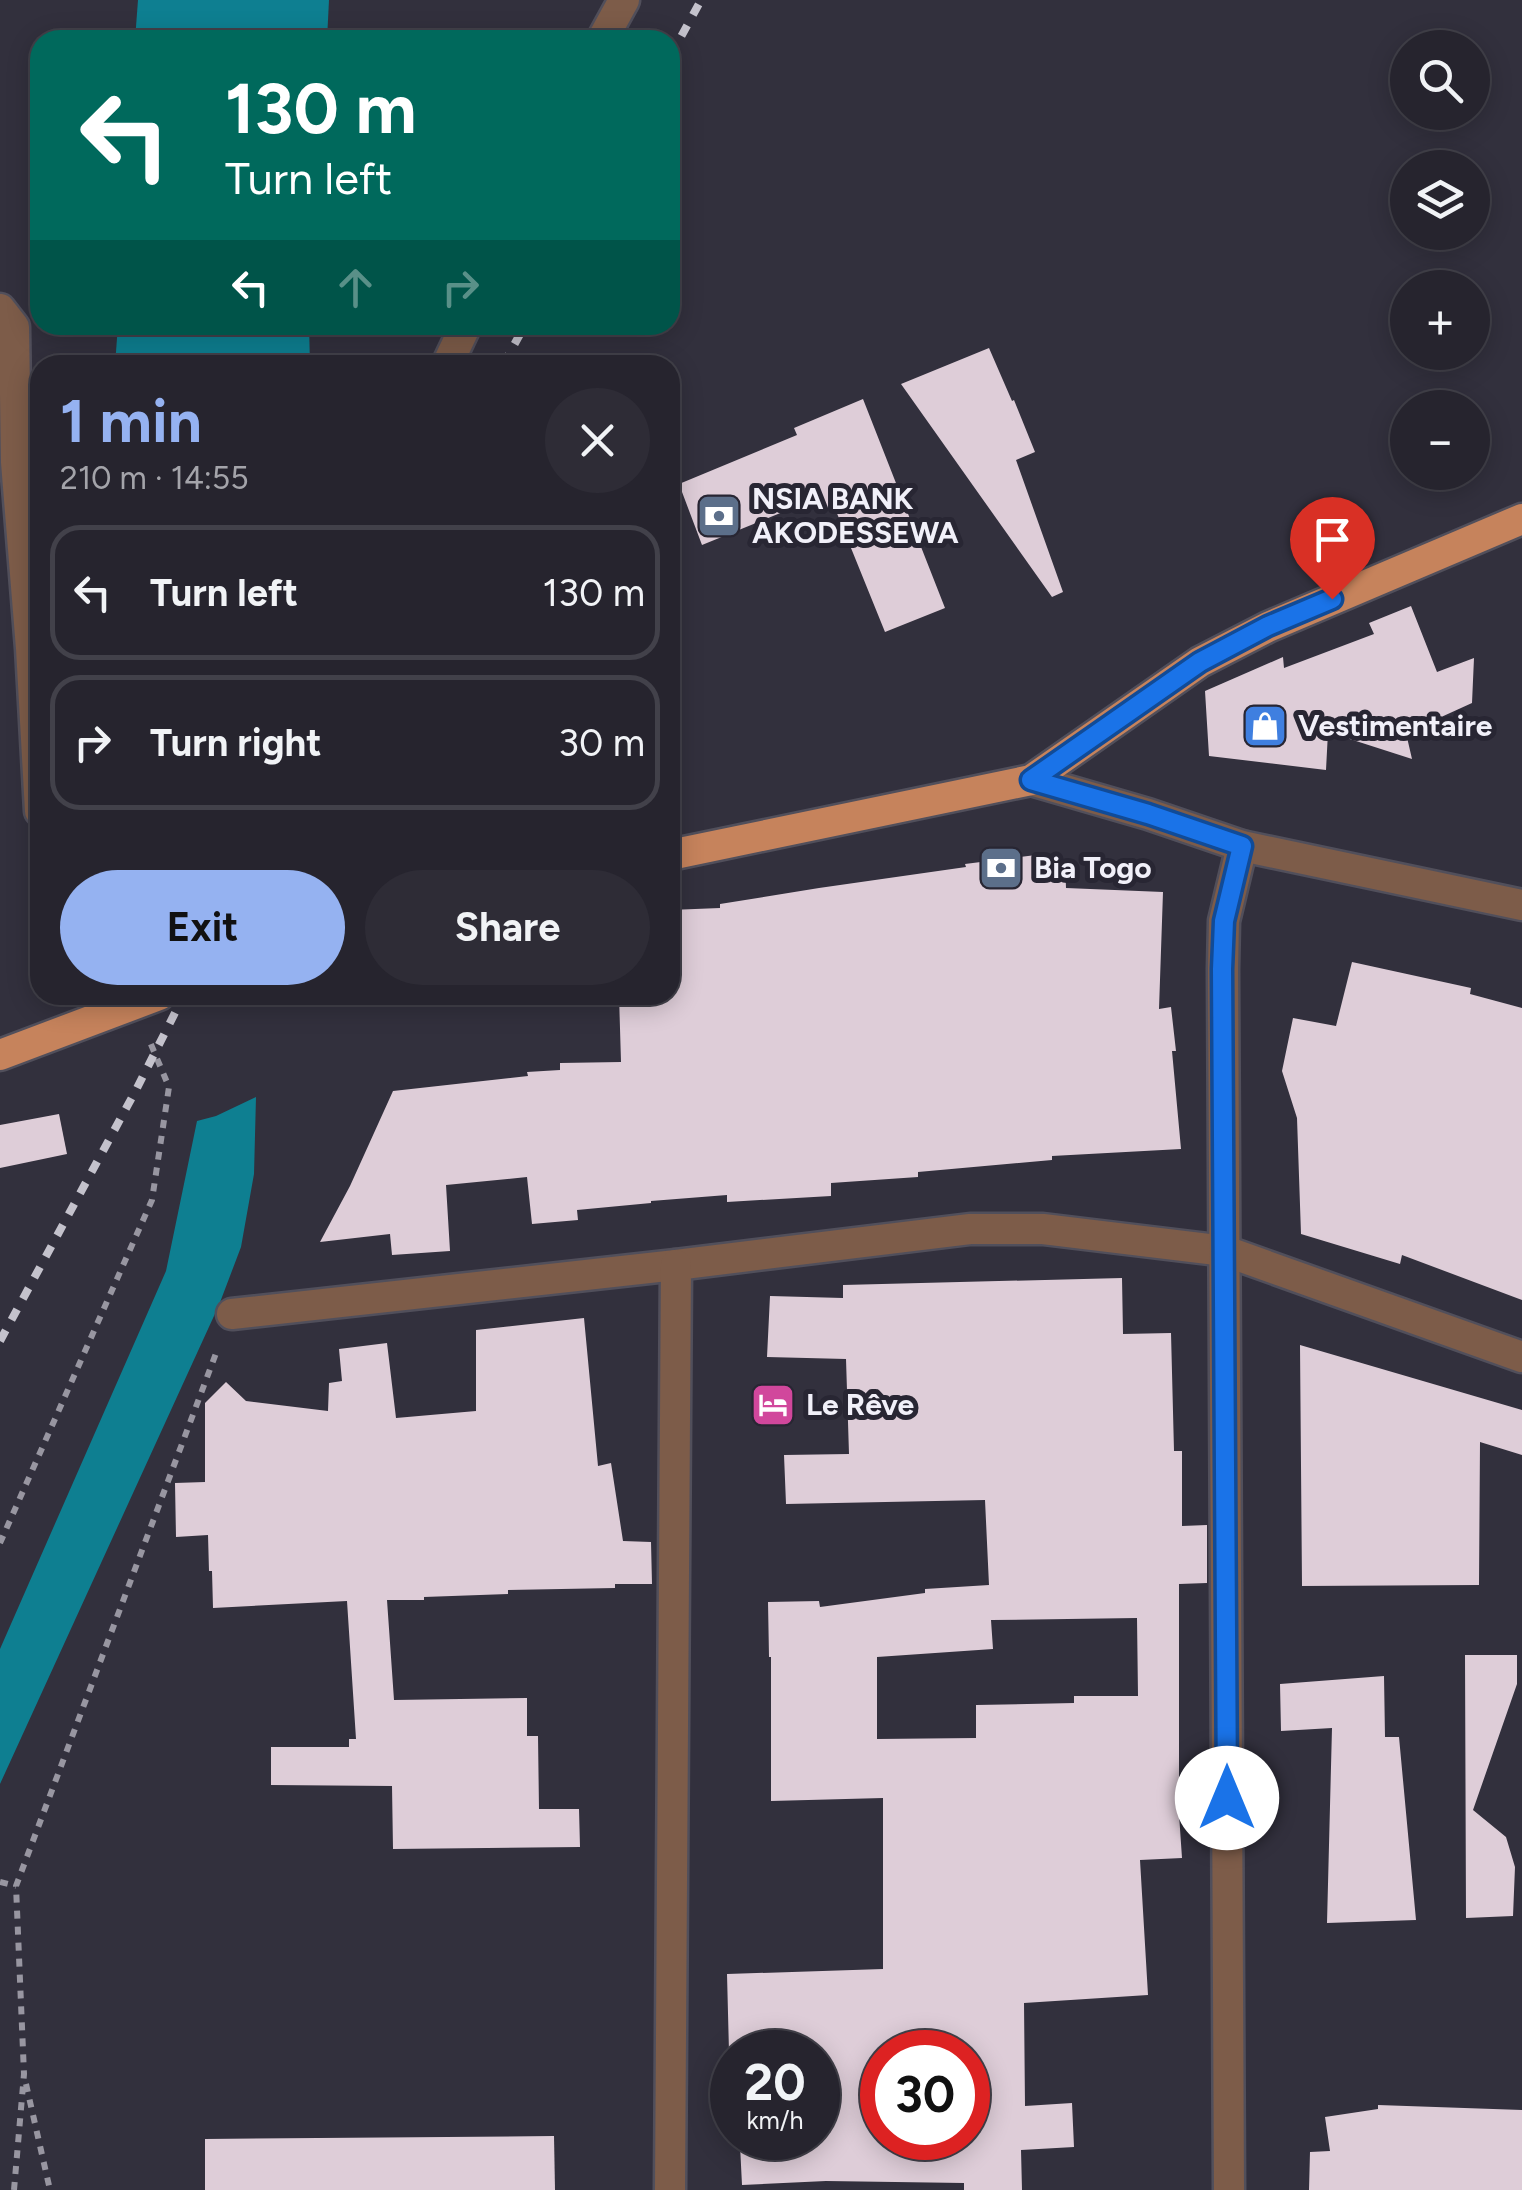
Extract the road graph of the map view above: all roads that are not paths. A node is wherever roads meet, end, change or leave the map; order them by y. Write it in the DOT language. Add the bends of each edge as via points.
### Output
graph roads {
  1 [pos="624,0"];
  2 [pos="608,30"];
  3 [pos="0,309"];
  4 [pos="1522,520"];
  5 [pos="30,636"];
  6 [pos="1031,780"];
  7 [pos="1242,846"];
  8 [pos="680,853"];
  9 [pos="1522,906"];
  10 [pos="130,1005"];
  11 [pos="0,1055"];
  12 [pos="1224,1251"];
  13 [pos="676,1265"];
  14 [pos="232,1314"];
  15 [pos="1522,1357"];
  16 [pos="670,2190"];
  17 [pos="1228,2190"];
  1 -- 2 [label="street"];
  3 -- 5 [label="street" via="14,327"];
  4 -- 6 [label="main road" via="1268,626 1200,662"];
  6 -- 7 [label="street"];
  6 -- 8 [label="main road"];
  7 -- 9 [label="street"];
  7 -- 12 [label="street" via="1224,921"];
  10 -- 11 [label="main road"];
  12 -- 13 [label="street" via="1043,1228 970,1229"];
  12 -- 15 [label="street"];
  12 -- 17 [label="street"];
  13 -- 14 [label="street"];
  13 -- 16 [label="street"];
}
